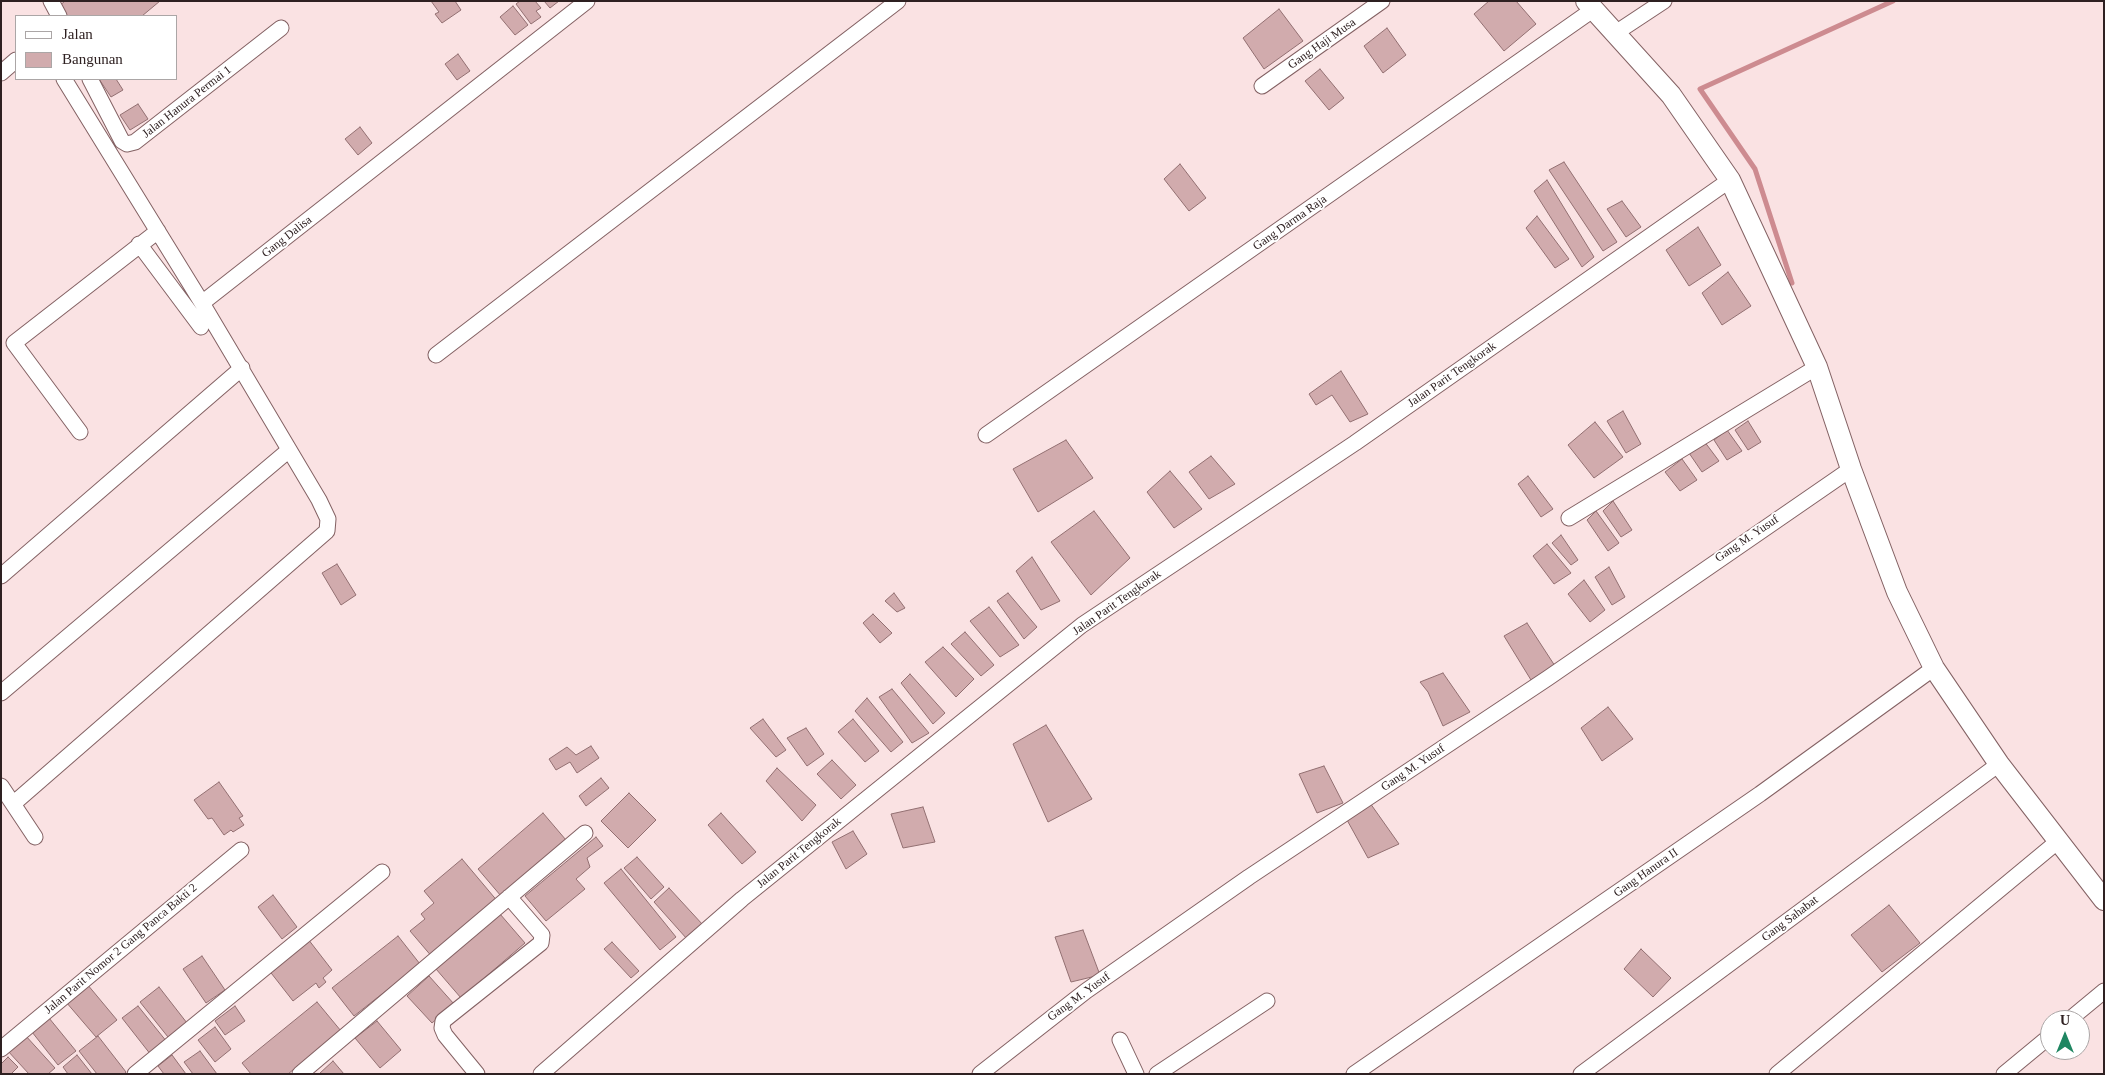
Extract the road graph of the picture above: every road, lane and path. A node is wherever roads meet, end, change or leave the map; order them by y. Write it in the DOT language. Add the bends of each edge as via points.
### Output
graph roads {
  1 [pos="587,1"];
  2 [pos="898,1"];
  3 [pos="1382,1"];
  4 [pos="1664,1"];
  5 [pos="1590,5"];
  6 [pos="281,28"];
  7 [pos="1614,34"];
  8 [pos="15,61"];
  9 [pos="1,73"];
  10 [pos="65,80"];
  11 [pos="91,80"];
  12 [pos="1262,86"];
  13 [pos="1730,180"];
  14 [pos="158,231"];
  15 [pos="139,244"];
  16 [pos="202,303"];
  17 [pos="201,327"];
  18 [pos="436,355"];
  19 [pos="1817,367"];
  20 [pos="242,368"];
  21 [pos="80,432"];
  22 [pos="986,435"];
  23 [pos="289,450"];
  24 [pos="1851,469"];
  25 [pos="1569,518"];
  26 [pos="1,576"];
  27 [pos="1934,668"];
  28 [pos="1,693"];
  29 [pos="1999,764"];
  30 [pos="1,786"];
  31 [pos="13,804"];
  32 [pos="585,833"];
  33 [pos="35,837"];
  34 [pos="2057,842"];
  35 [pos="241,850"];
  36 [pos="382,872"];
  37 [pos="509,897"];
  38 [pos="2104,900"];
  39 [pos="2104,990"];
  40 [pos="1267,1001"];
  41 [pos="2080,1010"];
  42 [pos="1120,1040"];
  43 [pos="2040,1044"];
  44 [pos="1,1049"];
  45 [pos="135,1074"];
  46 [pos="300,1074"];
  47 [pos="477,1074"];
  48 [pos="541,1074"];
  49 [pos="980,1074"];
  50 [pos="1136,1074"];
  51 [pos="1158,1074"];
  52 [pos="1354,1074"];
  53 [pos="1582,1074"];
  54 [pos="1777,1074"];
  55 [pos="2004,1074"];
  1 -- 16 [label="street, Gang Dalisa"];
  2 -- 18 [label="street"];
  3 -- 12 [label="street, Gang Haji Musa"];
  4 -- 7 [label="street"];
  5 -- 7 [label="main road"];
  5 -- 22 [label="street, Gang Darma Raja"];
  6 -- 11 [label="street, Jalan Hanura Permai 1" via="135,142 127,144 122,141"];
  7 -- 13 [label="main road" via="1670,95"];
  8 -- 9 [label="street"];
  10 -- 14 [label="street"];
  13 -- 19 [label="main road"];
  13 -- 48 [label="street, Jalan Parit Tengkorak" via="1355,443 1082,625 742,898"];
  14 -- 15 [label="street"];
  14 -- 16 [label="street"];
  15 -- 17 [label="street"];
  15 -- 21 [label="street" via="14,343"];
  16 -- 20 [label="street"];
  19 -- 24 [label="main road"];
  19 -- 25 [label="street"];
  20 -- 23 [label="street"];
  20 -- 26 [label="street"];
  23 -- 28 [label="street"];
  23 -- 31 [label="street" via="320,500 328,519 327,531"];
  24 -- 27 [label="main road" via="1897,592"];
  24 -- 49 [label="street, Gang M. Yusuf" via="1548,678 1240,883 1086,991"];
  27 -- 29 [label="main road"];
  27 -- 52 [label="street, Gang Hanura II" via="1760,794"];
  29 -- 34 [label="main road"];
  29 -- 53 [label="street, Gang Sahabat"];
  30 -- 31 [label="street"];
  31 -- 33 [label="street"];
  32 -- 37 [label="street"];
  34 -- 38 [label="main road"];
  34 -- 54 [label="street"];
  35 -- 44 [label="street, Jalan Parit Nomor 2 Gang Panca Bakti 2"];
  36 -- 45 [label="street"];
  37 -- 46 [label="street"];
  37 -- 47 [label="street" via="542,935 541,943 443,1021 445,1035"];
  39 -- 41 [label="street"];
  40 -- 51 [label="street"];
  42 -- 50 [label="street"];
  43 -- 55 [label="street"];
}
